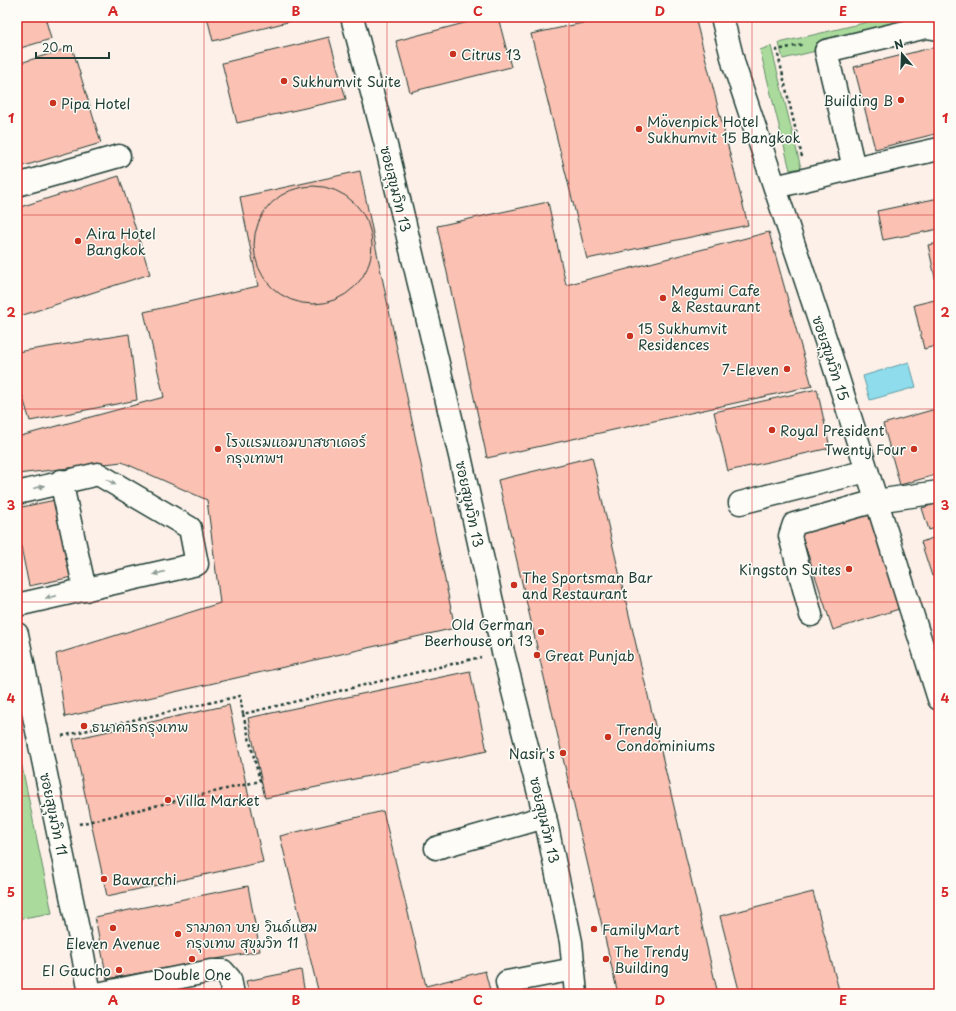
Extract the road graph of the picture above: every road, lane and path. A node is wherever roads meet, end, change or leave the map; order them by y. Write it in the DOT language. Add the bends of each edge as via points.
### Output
graph roads {
  1 [pos="352,17"];
  2 [pos="722,17"];
  3 [pos="939,29"];
  4 [pos="939,149"];
  5 [pos="119,156"];
  6 [pos="854,168"];
  7 [pos="17,185"];
  8 [pos="775,187"];
  9 [pos="867,471"];
  10 [pos="61,482"];
  11 [pos="939,492"];
  12 [pos="17,493"];
  13 [pos="876,501"];
  14 [pos="740,503"];
  15 [pos="85,590"];
  16 [pos="17,605"];
  17 [pos="811,616"];
  18 [pos="17,634"];
  19 [pos="503,652"];
  20 [pos="939,699"];
  21 [pos="243,714"];
  22 [pos="54,738"];
  23 [pos="545,818"];
  24 [pos="72,826"];
  25 [pos="436,848"];
  26 [pos="574,969"];
  27 [pos="90,994"];
  28 [pos="97,994"];
  29 [pos="233,994"];
  30 [pos="510,994"];
  31 [pos="576,994"];
  1 -- 19 [label="street, ซอยสุขุมวิท 13" via="388,153"];
  2 -- 8 [label="street, ซอยสุขุมวิท 15" via="734,65"];
  3 -- 6 [label="street" via="926,28 826,51"];
  4 -- 6 [label="street"];
  5 -- 7 [label="street"];
  6 -- 8 [label="street"];
  8 -- 9 [label="street, ซอยสุขุมวิท 15"];
  9 -- 13 [label="street, ซอยสุขุมวิท 15"];
  9 -- 14 [label="street"];
  12 -- 10 [label="street, one-way"];
  10 -- 15 [label="street"];
  10 -- 15 [label="street, one-way" via="98,474 190,528 197,564"];
  11 -- 13 [label="street"];
  13 -- 17 [label="street" via="794,524 790,536"];
  13 -- 20 [label="street, ซอยสุขุมวิท 15"];
  15 -- 16 [label="street, one-way"];
  18 -- 27 [label="street, ซอยสุขุมวิท 11"];
  19 -- 21 [label="path"];
  19 -- 23 [label="street, ซอยสุขุมวิท 13"];
  21 -- 22 [label="path" via="240,696"];
  21 -- 24 [label="path" via="260,781"];
  23 -- 25 [label="street"];
  23 -- 26 [label="street, ซอยสุขุมวิท 13" via="572,942"];
  26 -- 30 [label="street" via="507,982"];
  26 -- 31 [label="street, ซอยสุขุมวิท 13"];
  28 -- 29 [label="street" via="223,970 230,980"];
}
